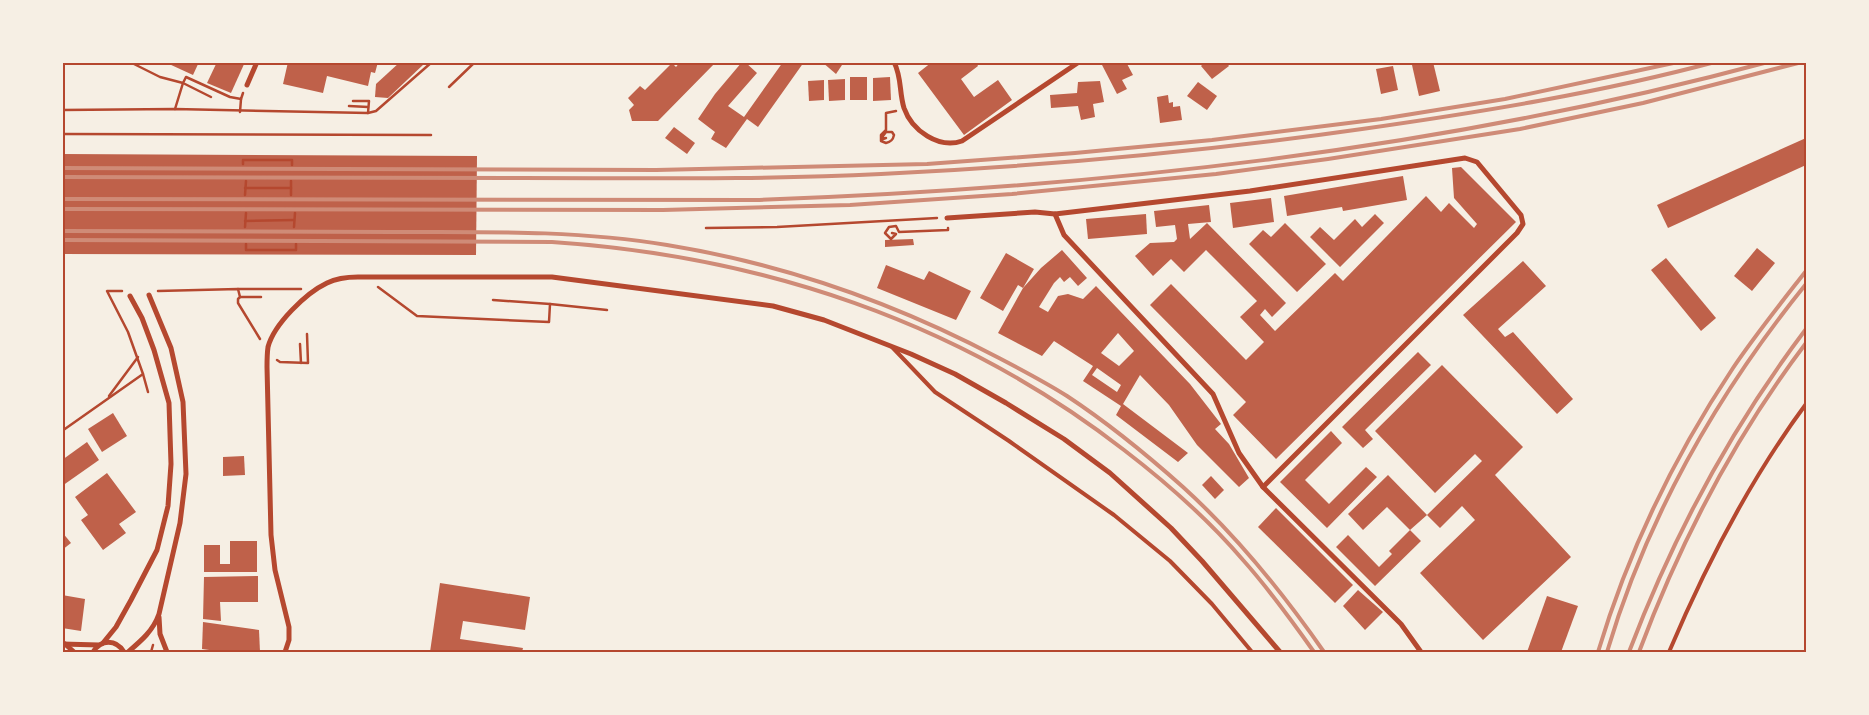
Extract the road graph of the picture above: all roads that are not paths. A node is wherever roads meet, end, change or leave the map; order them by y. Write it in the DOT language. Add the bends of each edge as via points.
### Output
graph roads {
  1 [pos="257,62"];
  2 [pos="894,62"];
  3 [pos="1079,62"];
  4 [pos="247,85"];
  5 [pos="1054,214"];
  6 [pos="947,218"];
  7 [pos="148,295"];
  8 [pos="130,296"];
  9 [pos="890,346"];
  10 [pos="1806,404"];
  11 [pos="1263,487"];
  12 [pos="159,614"];
  13 [pos="64,644"];
  14 [pos="101,644"];
  15 [pos="74,652"];
  16 [pos="93,652"];
  17 [pos="124,652"];
  18 [pos="128,652"];
  19 [pos="167,652"];
  20 [pos="286,652"];
  21 [pos="1252,652"];
  22 [pos="1280,652"];
  23 [pos="1421,652"];
  24 [pos="1669,652"];
  1 -- 4 [label="street"];
  2 -- 3 [label="street" via="900,74 904,109 912,121 932,140 954,144"];
  5 -- 6 [label="street" via="1035,212"];
  5 -- 11 [label="street" via="1064,235 1213,394 1239,453"];
  5 -- 11 [label="street" via="1250,191 1466,158 1477,162 1521,215 1523,224 1517,233"];
  7 -- 12 [label="street" via="171,348 183,402 186,474 180,523"];
  8 -- 14 [label="street" via="154,350 169,403 172,464 168,506 156,550 116,627"];
  9 -- 20 [label="street" via="836,324 786,309 541,277 358,276 328,283 289,314 268,347 271,535 275,570 289,627"];
  9 -- 21 [label="lane" via="935,392 1114,515 1170,561"];
  9 -- 22 [label="street" via="988,392 1095,461 1171,528"];
  10 -- 24 [label="lane" via="1739,509 1689,605"];
  11 -- 23 [label="street" via="1401,624"];
  12 -- 18 [label="street" via="150,632"];
  12 -- 19 [label="street" via="160,634"];
  13 -- 14 [label="street"];
  13 -- 15 [label="street"];
  14 -- 16 [label="street"];
  14 -- 17 [label="street" via="115,643"];
}
